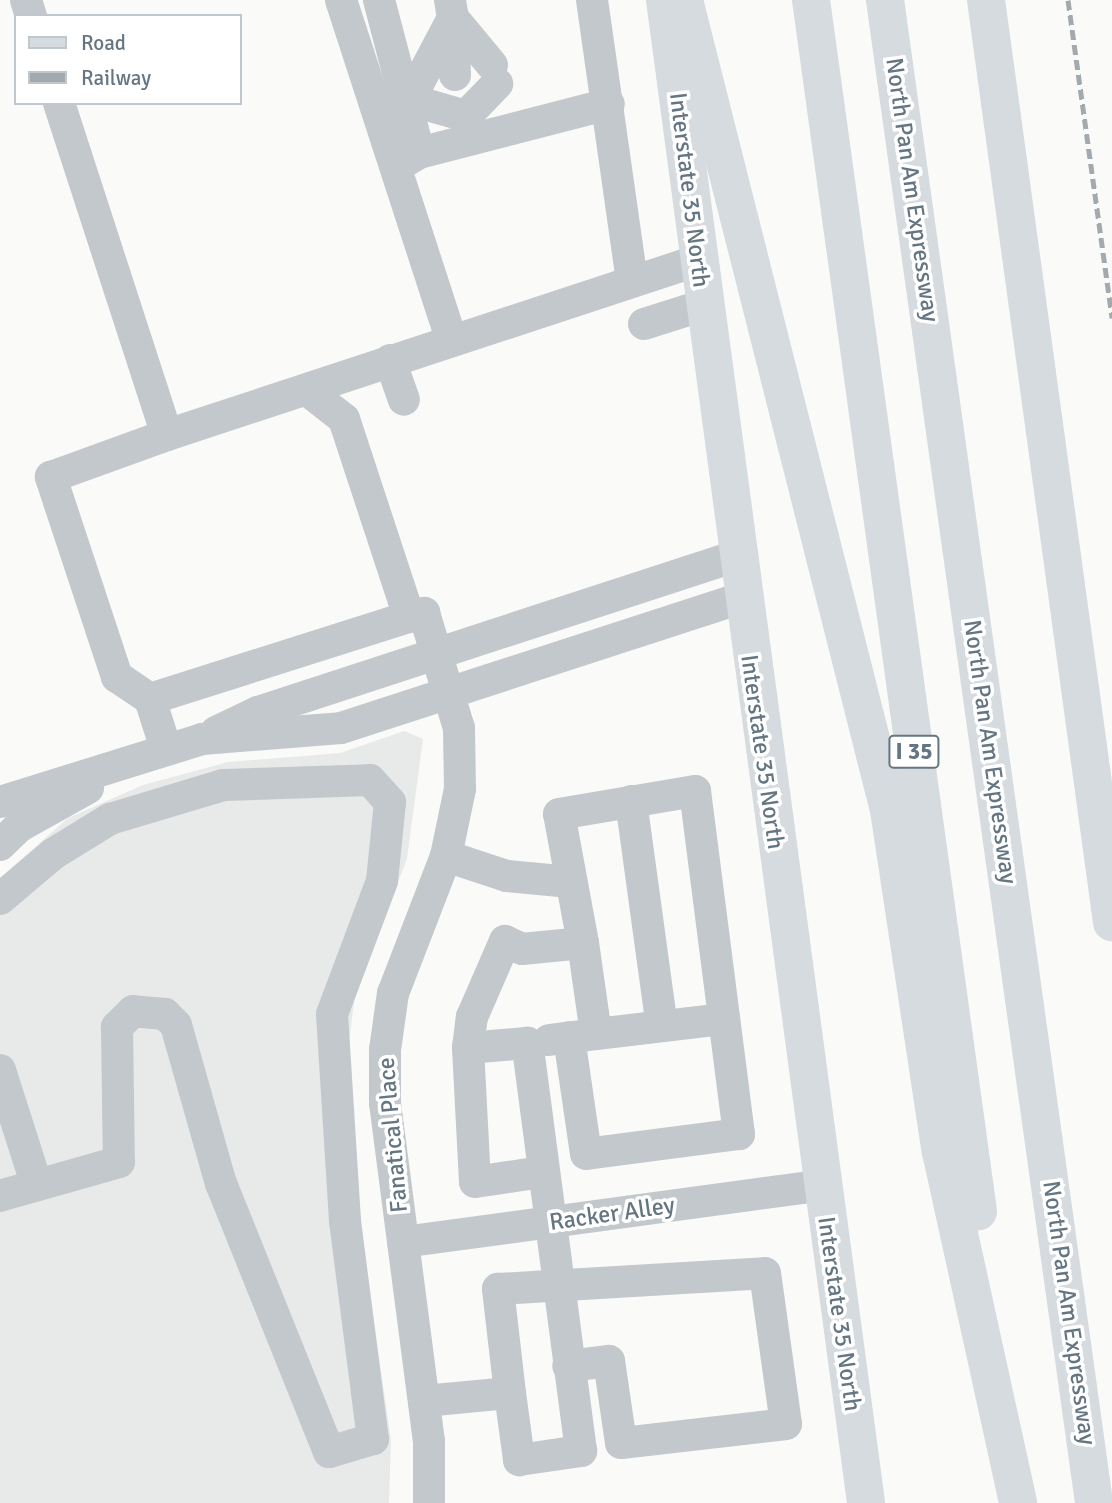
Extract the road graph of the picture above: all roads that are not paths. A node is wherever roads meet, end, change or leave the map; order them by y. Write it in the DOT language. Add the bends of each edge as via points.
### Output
graph roads {
  1 [pos="341,0"];
  2 [pos="379,0"];
  3 [pos="592,0"];
  4 [pos="665,0"];
  5 [pos="684,0"];
  6 [pos="811,0"];
  7 [pos="885,0"];
  8 [pos="986,0"];
  9 [pos="452,9"];
  10 [pos="459,90"];
  11 [pos="608,104"];
  12 [pos="60,105"];
  13 [pos="407,161"];
  14 [pos="698,260"];
  15 [pos="632,281"];
  16 [pos="704,305"];
  17 [pos="644,324"];
  18 [pos="451,339"];
  19 [pos="390,360"];
  20 [pos="307,390"];
  21 [pos="404,400"];
  22 [pos="167,435"];
  23 [pos="736,556"];
  24 [pos="742,598"];
  25 [pos="409,617"];
  26 [pos="437,653"];
  27 [pos="449,693"];
  28 [pos="150,699"];
  29 [pos="202,739"];
  30 [pos="160,751"];
  31 [pos="0,802"];
  32 [pos="631,802"];
  33 [pos="1107,839"];
  34 [pos="0,845"];
  35 [pos="446,856"];
  36 [pos="571,882"];
  37 [pos="0,899"];
  38 [pos="1112,922"];
  39 [pos="583,943"];
  40 [pos="723,1019"];
  41 [pos="662,1026"];
  42 [pos="582,1035"];
  43 [pos="527,1043"];
  44 [pos="468,1048"];
  45 [pos="0,1070"];
  46 [pos="542,1172"];
  47 [pos="36,1183"];
  48 [pos="822,1185"];
  49 [pos="0,1196"];
  50 [pos="547,1223"];
  51 [pos="403,1242"];
  52 [pos="556,1284"];
  53 [pos="568,1366"];
  54 [pos="510,1393"];
  55 [pos="424,1401"];
  56 [pos="429,1503"];
  57 [pos="866,1503"];
  58 [pos="1018,1503"];
  59 [pos="1094,1503"];
  1 -- 13 [label="street"];
  2 -- 13 [label="street"];
  3 -- 11 [label="street"];
  4 -- 14 [label="main road, Interstate 35 North"];
  5 -- 58 [label="main road" via="889,810 941,1152"];
  6 -- 58 [label="main road, I 35"];
  7 -- 59 [label="main road, North Pan Am Expressway"];
  8 -- 33 [label="main road"];
  9 -- 10 [label="street"];
  9 -- 10 [label="street"];
  10 -- 11 [label="street"];
  10 -- 13 [label="street"];
  11 -- 15 [label="street"];
  12 -- 22 [label="street"];
  13 -- 18 [label="street"];
  14 -- 15 [label="street"];
  14 -- 16 [label="main road, Interstate 35 North"];
  15 -- 18 [label="street"];
  16 -- 17 [label="street"];
  16 -- 23 [label="main road, Interstate 35 North"];
  18 -- 19 [label="street"];
  19 -- 20 [label="street"];
  19 -- 21 [label="street"];
  20 -- 22 [label="street"];
  20 -- 25 [label="street" via="344,419"];
  22 -- 28 [label="street" via="51,477 117,677"];
  23 -- 24 [label="main road, Interstate 35 North"];
  23 -- 26 [label="street"];
  24 -- 27 [label="street"];
  24 -- 48 [label="main road, Interstate 35 North"];
  25 -- 26 [label="street, Fanatical Place" via="424,613"];
  25 -- 28 [label="street"];
  26 -- 27 [label="street, Fanatical Place"];
  26 -- 29 [label="street" via="258,712"];
  27 -- 29 [label="street" via="341,728"];
  27 -- 35 [label="street, Fanatical Place" via="459,728 460,789"];
  28 -- 30 [label="street"];
  29 -- 30 [label="street"];
  30 -- 31 [label="street"];
  30 -- 34 [label="street" via="20,826"];
  32 -- 36 [label="street" via="559,814"];
  32 -- 40 [label="street" via="695,791"];
  32 -- 41 [label="street"];
  33 -- 38 [label="main road"];
  35 -- 36 [label="street" via="507,876"];
  35 -- 51 [label="street, Fanatical Place" via="393,993 385,1050 385,1103"];
  36 -- 39 [label="street"];
  37 -- 47 [label="street" via="53,854 110,819 223,785 370,780 390,802 382,881 332,1014 345,1221 373,1439 329,1452 221,1184 176,1025 165,1014 133,1011 117,1027 119,1162"];
  39 -- 42 [label="street"];
  39 -- 44 [label="street" via="522,949 505,941 472,1017"];
  40 -- 41 [label="street"];
  40 -- 42 [label="street" via="739,1134 586,1154"];
  41 -- 42 [label="street"];
  42 -- 43 [label="street"];
  43 -- 44 [label="street"];
  43 -- 46 [label="street"];
  44 -- 46 [label="street" via="475,1182"];
  45 -- 47 [label="street"];
  46 -- 50 [label="street"];
  47 -- 49 [label="street"];
  48 -- 50 [label="street, Racker Alley"];
  48 -- 57 [label="main road, Interstate 35 North"];
  50 -- 51 [label="street, Racker Alley"];
  50 -- 52 [label="street"];
  51 -- 55 [label="street, Fanatical Place"];
  52 -- 53 [label="street"];
  52 -- 53 [label="street" via="765,1273 786,1424 621,1443 609,1361"];
  52 -- 54 [label="street" via="498,1289"];
  53 -- 54 [label="street" via="580,1451 519,1460"];
  54 -- 55 [label="street"];
  55 -- 56 [label="street, Fanatical Place"];
}
